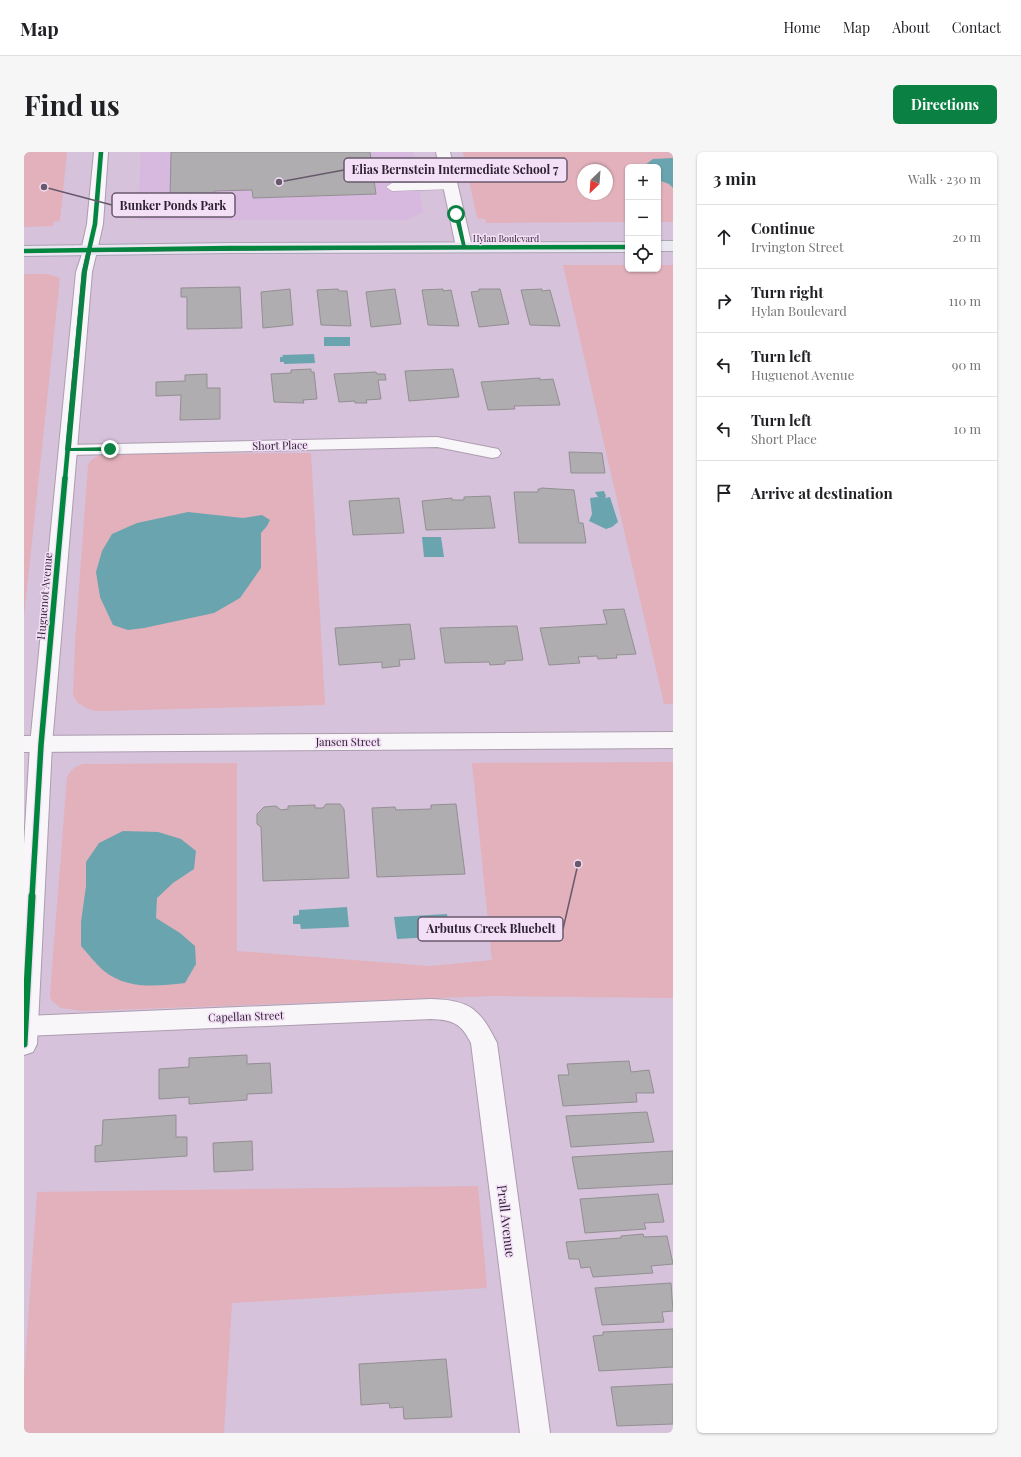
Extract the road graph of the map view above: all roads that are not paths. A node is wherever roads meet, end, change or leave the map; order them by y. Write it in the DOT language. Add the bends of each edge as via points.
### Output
graph roads {
  1 [pos="101,152"];
  2 [pos="443,152"];
  3 [pos="450,186"];
  4 [pos="392,187"];
  5 [pos="661,246"];
  6 [pos="673,246"];
  7 [pos="464,247"];
  8 [pos="625,247"];
  9 [pos="89,250"];
  10 [pos="24,251"];
  11 [pos="68,450"];
  12 [pos="492,453"];
  13 [pos="673,740"];
  14 [pos="32,745"];
  15 [pos="466,1015"];
  16 [pos="25,1035"];
  17 [pos="535,1433"];
  1 -- 9 [label="street, Huguenot Avenue" via="95,224"];
  2 -- 3 [label="street"];
  3 -- 4 [label="lane"];
  3 -- 7 [label="street"];
  5 -- 6 [label="main road"];
  7 -- 8 [label="main road, Hylan Boulevard"];
  7 -- 9 [label="main road, Hylan Boulevard"];
  9 -- 10 [label="main road, Hylan Boulevard"];
  9 -- 11 [label="street, Huguenot Avenue" via="84,272"];
  11 -- 12 [label="street, Short Place" via="437,442"];
  11 -- 14 [label="street, Huguenot Avenue"];
  13 -- 14 [label="street, Jansen Street"];
  14 -- 16 [label="street, Huguenot Avenue"];
  15 -- 16 [label="street, Capellan Street" via="450,1009 431,1009"];
  15 -- 17 [label="street, Prall Avenue" via="477,1027 484,1043"];
}
